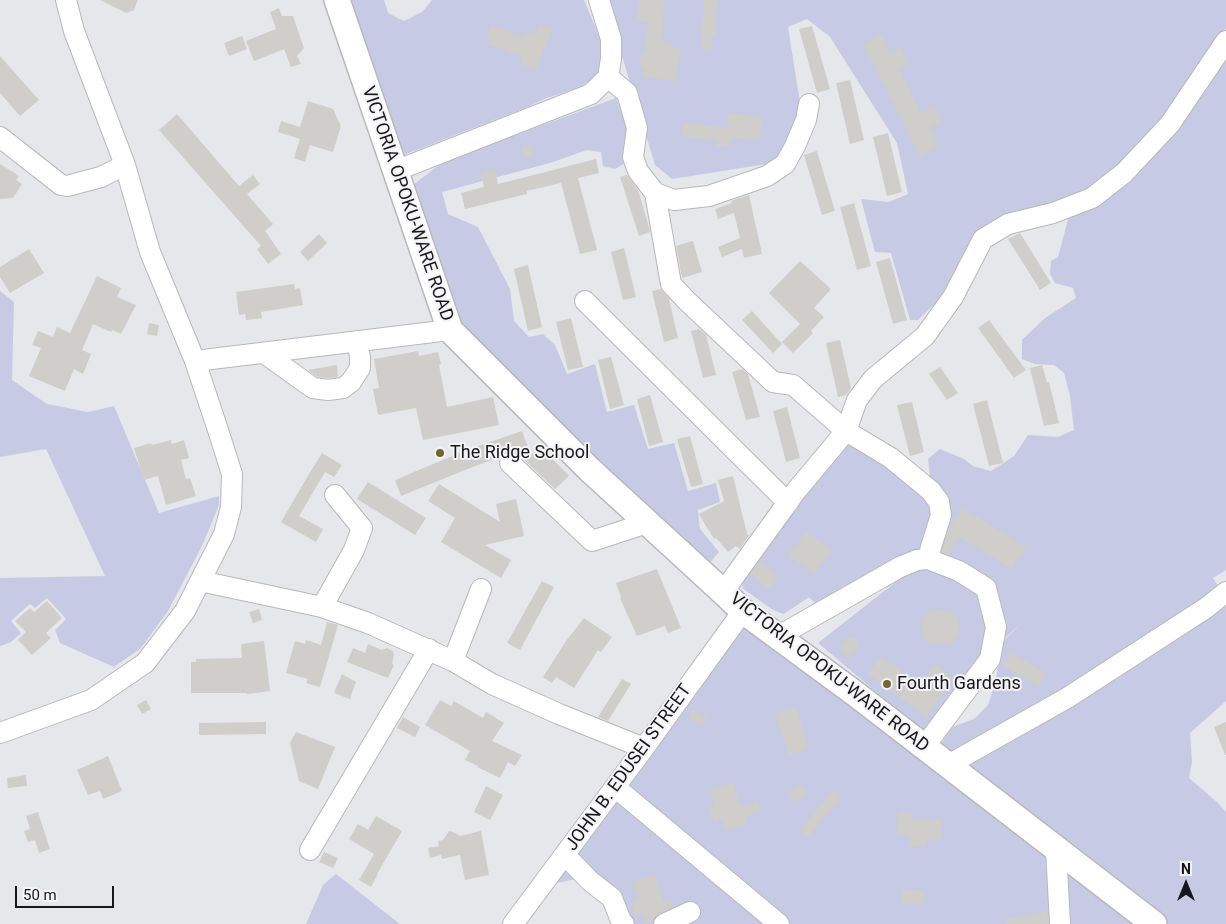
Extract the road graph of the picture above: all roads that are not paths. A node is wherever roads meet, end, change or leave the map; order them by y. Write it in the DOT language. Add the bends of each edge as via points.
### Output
graph roads {
  1 [pos="66,0"];
  2 [pos="337,0"];
  3 [pos="599,0"];
  4 [pos="1226,41"];
  5 [pos="608,77"];
  6 [pos="809,104"];
  7 [pos="0,137"];
  8 [pos="125,165"];
  9 [pos="395,171"];
  10 [pos="655,193"];
  11 [pos="585,301"];
  12 [pos="450,330"];
  13 [pos="357,341"];
  14 [pos="264,353"];
  15 [pos="195,362"];
  16 [pos="846,431"];
  17 [pos="510,463"];
  18 [pos="335,495"];
  19 [pos="788,503"];
  20 [pos="647,523"];
  21 [pos="928,559"];
  22 [pos="200,581"];
  23 [pos="481,589"];
  24 [pos="724,592"];
  25 [pos="1226,592"];
  26 [pos="322,607"];
  27 [pos="743,611"];
  28 [pos="777,637"];
  29 [pos="429,649"];
  30 [pos="453,660"];
  31 [pos="0,733"];
  32 [pos="924,747"];
  33 [pos="644,748"];
  34 [pos="948,765"];
  35 [pos="615,787"];
  36 [pos="1056,849"];
  37 [pos="310,850"];
  38 [pos="565,855"];
  39 [pos="690,912"];
  40 [pos="513,924"];
  41 [pos="624,924"];
  42 [pos="664,924"];
  43 [pos="779,924"];
  44 [pos="1060,924"];
  45 [pos="1154,924"];
  1 -- 8 [label="street" via="74,31"];
  2 -- 9 [label="main road, VICTORIA OPOKU-WARE ROAD"];
  3 -- 5 [label="street" via="611,39"];
  4 -- 16 [label="street" via="1170,124 1124,173 1092,198 1053,213 1008,224 982,240 953,297 925,336 873,379 857,400"];
  5 -- 9 [label="street" via="591,94"];
  5 -- 10 [label="street" via="627,93 637,128 633,157 638,171"];
  6 -- 10 [label="street" via="806,120 785,164 767,176 709,196 674,200"];
  7 -- 8 [label="street" via="61,185 101,177"];
  8 -- 15 [label="street" via="150,252"];
  9 -- 12 [label="main road, VICTORIA OPOKU-WARE ROAD"];
  10 -- 16 [label="street" via="672,284 773,382 793,385"];
  11 -- 19 [label="street"];
  12 -- 13 [label="street"];
  12 -- 20 [label="main road, VICTORIA OPOKU-WARE ROAD"];
  13 -- 14 [label="street"];
  13 -- 14 [label="street" via="360,368 343,388 328,390 314,388"];
  14 -- 15 [label="street"];
  15 -- 22 [label="street" via="232,474 231,507 224,534"];
  16 -- 19 [label="street"];
  16 -- 21 [label="street" via="891,458 931,491 939,502 941,515"];
  17 -- 20 [label="street" via="592,541"];
  18 -- 26 [label="street" via="362,528 354,550"];
  19 -- 24 [label="street"];
  20 -- 24 [label="main road, VICTORIA OPOKU-WARE ROAD"];
  21 -- 28 [label="street" via="900,568"];
  21 -- 32 [label="street" via="960,571 986,588 996,626 990,659"];
  22 -- 26 [label="street"];
  22 -- 31 [label="street" via="185,611 145,663 91,700"];
  23 -- 30 [label="street"];
  24 -- 27 [label="main road, VICTORIA OPOKU-WARE ROAD"];
  25 -- 34 [label="street" via="1067,698"];
  26 -- 29 [label="street"];
  27 -- 28 [label="main road, VICTORIA OPOKU-WARE ROAD"];
  27 -- 33 [label="street, JOHN B. EDUSEI STREET"];
  28 -- 32 [label="main road, VICTORIA OPOKU-WARE ROAD"];
  29 -- 30 [label="street"];
  29 -- 37 [label="street"];
  30 -- 33 [label="street" via="492,684"];
  32 -- 34 [label="main road, VICTORIA OPOKU-WARE ROAD"];
  33 -- 35 [label="street, JOHN B. EDUSEI STREET"];
  34 -- 36 [label="main road, VICTORIA OPOKU-WARE ROAD"];
  35 -- 38 [label="street, JOHN B. EDUSEI STREET"];
  35 -- 43 [label="street"];
  36 -- 44 [label="street"];
  36 -- 45 [label="main road, VICTORIA OPOKU-WARE ROAD"];
  38 -- 40 [label="street, JOHN B. EDUSEI STREET"];
  38 -- 41 [label="street" via="590,882 612,898"];
  39 -- 42 [label="street"];
}
